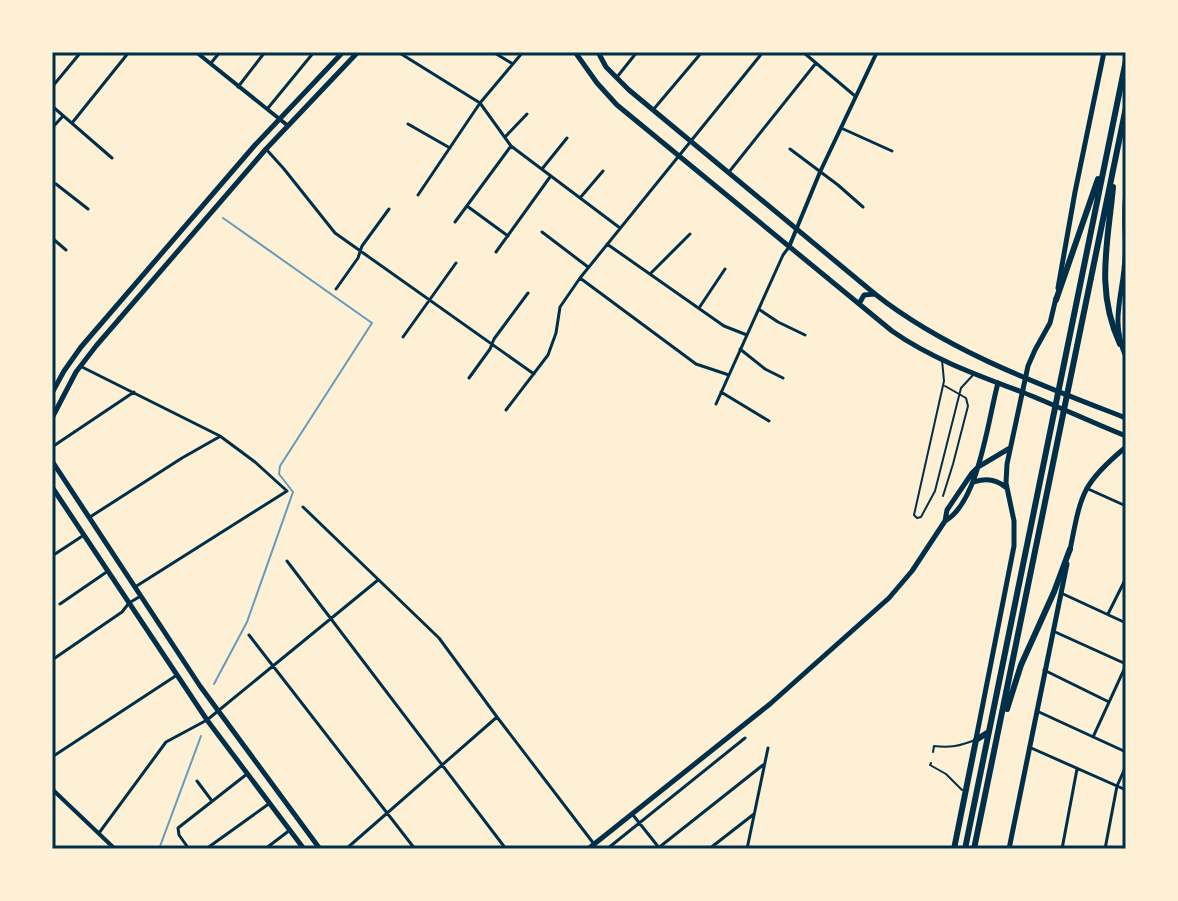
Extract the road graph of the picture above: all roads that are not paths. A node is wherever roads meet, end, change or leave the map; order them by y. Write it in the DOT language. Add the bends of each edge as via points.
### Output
graph roads {
  1 [pos="81,52"];
  2 [pos="129,52"];
  3 [pos="196,52"];
  4 [pos="220,52"];
  5 [pos="265,52"];
  6 [pos="314,52"];
  7 [pos="358,52"];
  8 [pos="398,52"];
  9 [pos="493,52"];
  10 [pos="523,52"];
  11 [pos="575,52"];
  12 [pos="598,52"];
  13 [pos="637,52"];
  14 [pos="702,52"];
  15 [pos="763,52"];
  16 [pos="803,52"];
  17 [pos="877,52"];
  18 [pos="1104,52"];
  19 [pos="341,53"];
  20 [pos="1126,60"];
  21 [pos="211,63"];
  22 [pos="816,63"];
  23 [pos="513,64"];
  24 [pos="616,77"];
  25 [pos="52,87"];
  26 [pos="237,87"];
  27 [pos="857,97"];
  28 [pos="480,103"];
  29 [pos="52,106"];
  30 [pos="1126,107"];
  31 [pos="266,110"];
  32 [pos="653,110"];
  33 [pos="527,114"];
  34 [pos="63,115"];
  35 [pos="279,119"];
  36 [pos="72,123"];
  37 [pos="408,124"];
  38 [pos="287,125"];
  39 [pos="52,128"];
  40 [pos="841,128"];
  41 [pos="505,137"];
  42 [pos="567,138"];
  43 [pos="691,141"];
  44 [pos="511,146"];
  45 [pos="450,148"];
  46 [pos="266,149"];
  47 [pos="790,149"];
  48 [pos="1108,149"];
  49 [pos="892,151"];
  50 [pos="679,156"];
  51 [pos="1116,157"];
  52 [pos="112,158"];
  53 [pos="542,169"];
  54 [pos="603,171"];
  55 [pos="729,172"];
  56 [pos="820,172"];
  57 [pos="550,176"];
  58 [pos="53,184"];
  59 [pos="1126,193"];
  60 [pos="418,195"];
  61 [pos="580,198"];
  62 [pos="467,206"];
  63 [pos="863,207"];
  64 [pos="88,209"];
  65 [pos="389,209"];
  66 [pos="455,222"];
  67 [pos="620,228"];
  68 [pos="797,229"];
  69 [pos="542,232"];
  70 [pos="690,234"];
  71 [pos="508,236"];
  72 [pos="52,238"];
  73 [pos="607,244"];
  74 [pos="789,247"];
  75 [pos="1126,247"];
  76 [pos="66,250"];
  77 [pos="359,252"];
  78 [pos="496,252"];
  79 [pos="456,263"];
  80 [pos="588,267"];
  81 [pos="725,269"];
  82 [pos="650,274"];
  83 [pos="580,278"];
  84 [pos="336,289"];
  85 [pos="528,293"];
  86 [pos="875,294"];
  87 [pos="1124,295"];
  88 [pos="428,300"];
  89 [pos="1056,300"];
  90 [pos="859,305"];
  91 [pos="699,308"];
  92 [pos="758,309"];
  93 [pos="747,335"];
  94 [pos="805,335"];
  95 [pos="403,337"];
  96 [pos="1120,344"];
  97 [pos="491,345"];
  98 [pos="740,349"];
  99 [pos="1126,357"];
  100 [pos="942,360"];
  101 [pos="80,366"];
  102 [pos="534,374"];
  103 [pos="974,374"];
  104 [pos="729,375"];
  105 [pos="1025,377"];
  106 [pos="469,378"];
  107 [pos="783,378"];
  108 [pos="998,383"];
  109 [pos="943,385"];
  110 [pos="134,392"];
  111 [pos="721,392"];
  112 [pos="1022,392"];
  113 [pos="52,393"];
  114 [pos="960,394"];
  115 [pos="716,404"];
  116 [pos="506,410"];
  117 [pos="52,418"];
  118 [pos="1126,418"];
  119 [pos="769,421"];
  120 [pos="220,436"];
  121 [pos="1126,436"];
  122 [pos="52,447"];
  123 [pos="1011,447"];
  124 [pos="1126,447"];
  125 [pos="52,461"];
  126 [pos="978,467"];
  127 [pos="974,483"];
  128 [pos="52,487"];
  129 [pos="1086,488"];
  130 [pos="1008,490"];
  131 [pos="943,496"];
  132 [pos="1126,506"];
  133 [pos="303,507"];
  134 [pos="90,517"];
  135 [pos="945,521"];
  136 [pos="84,535"];
  137 [pos="1070,549"];
  138 [pos="52,556"];
  139 [pos="287,561"];
  140 [pos="108,571"];
  141 [pos="1126,578"];
  142 [pos="378,580"];
  143 [pos="135,587"];
  144 [pos="1061,593"];
  145 [pos="141,595"];
  146 [pos="129,603"];
  147 [pos="60,604"];
  148 [pos="1108,615"];
  149 [pos="331,619"];
  150 [pos="1126,623"];
  151 [pos="1053,631"];
  152 [pos="249,635"];
  153 [pos="52,660"];
  154 [pos="1126,665"];
  155 [pos="273,667"];
  156 [pos="1044,670"];
  157 [pos="177,675"];
  158 [pos="1109,702"];
  159 [pos="1036,711"];
  160 [pos="218,712"];
  161 [pos="497,717"];
  162 [pos="207,720"];
  163 [pos="988,732"];
  164 [pos="1093,737"];
  165 [pos="745,738"];
  166 [pos="976,740"];
  167 [pos="1029,747"];
  168 [pos="768,748"];
  169 [pos="994,751"];
  170 [pos="933,752"];
  171 [pos="1126,752"];
  172 [pos="52,757"];
  173 [pos="931,763"];
  174 [pos="442,765"];
  175 [pos="763,765"];
  176 [pos="1126,766"];
  177 [pos="1077,769"];
  178 [pos="247,774"];
  179 [pos="197,781"];
  180 [pos="1117,786"];
  181 [pos="52,789"];
  182 [pos="1126,790"];
  183 [pos="965,794"];
  184 [pos="212,801"];
  185 [pos="270,803"];
  186 [pos="388,813"];
  187 [pos="632,813"];
  188 [pos="754,814"];
  189 [pos="638,822"];
  190 [pos="290,830"];
  191 [pos="99,833"];
  192 [pos="594,844"];
  193 [pos="659,848"];
  194 [pos="115,849"];
  195 [pos="189,849"];
  196 [pos="206,849"];
  197 [pos="265,849"];
  198 [pos="304,849"];
  199 [pos="320,849"];
  200 [pos="346,849"];
  201 [pos="415,849"];
  202 [pos="506,849"];
  203 [pos="588,849"];
  204 [pos="607,849"];
  205 [pos="709,849"];
  206 [pos="747,849"];
  207 [pos="954,849"];
  208 [pos="965,849"];
  209 [pos="974,849"];
  210 [pos="1009,849"];
  211 [pos="1062,849"];
  212 [pos="1105,849"];
  1 -- 25 [label="street"];
  2 -- 36 [label="street"];
  3 -- 21 [label="street"];
  4 -- 21 [label="street"];
  5 -- 26 [label="street"];
  6 -- 31 [label="street"];
  7 -- 38 [label="main road"];
  8 -- 28 [label="street"];
  9 -- 23 [label="street"];
  10 -- 23 [label="street"];
  11 -- 50 [label="main road" via="610,98"];
  12 -- 24 [label="main road"];
  13 -- 24 [label="street"];
  14 -- 32 [label="street"];
  15 -- 43 [label="street"];
  16 -- 22 [label="street"];
  17 -- 27 [label="street"];
  18 -- 89 [label="main road"];
  19 -- 35 [label="main road"];
  20 -- 48 [label="highway"];
  21 -- 26 [label="street"];
  22 -- 27 [label="street"];
  22 -- 55 [label="street"];
  23 -- 28 [label="street"];
  24 -- 32 [label="main road"];
  26 -- 31 [label="street"];
  27 -- 40 [label="street"];
  28 -- 41 [label="street"];
  28 -- 45 [label="street"];
  29 -- 34 [label="street"];
  30 -- 51 [label="highway"];
  31 -- 35 [label="street"];
  32 -- 43 [label="main road"];
  33 -- 41 [label="street"];
  34 -- 36 [label="street"];
  34 -- 39 [label="street"];
  35 -- 38 [label="street"];
  35 -- 113 [label="main road" via="81,347"];
  36 -- 52 [label="street"];
  37 -- 45 [label="street"];
  38 -- 46 [label="main road"];
  40 -- 49 [label="street"];
  40 -- 56 [label="street"];
  41 -- 44 [label="street"];
  42 -- 53 [label="street"];
  43 -- 50 [label="street"];
  43 -- 55 [label="main road"];
  44 -- 53 [label="street"];
  44 -- 62 [label="street"];
  45 -- 60 [label="street"];
  46 -- 77 [label="street" via="330,228"];
  46 -- 101 [label="main road"];
  47 -- 56 [label="street"];
  48 -- 89 [label="highway"];
  48 -- 163 [label="highway"];
  50 -- 67 [label="street"];
  50 -- 74 [label="main road"];
  51 -- 96 [label="highway" via="1105,282"];
  51 -- 169 [label="highway"];
  53 -- 57 [label="street"];
  54 -- 61 [label="street"];
  55 -- 68 [label="main road"];
  56 -- 63 [label="street"];
  56 -- 68 [label="street"];
  57 -- 61 [label="street"];
  57 -- 71 [label="street"];
  58 -- 64 [label="street"];
  59 -- 75 [label="main road"];
  61 -- 67 [label="street"];
  62 -- 66 [label="street"];
  62 -- 71 [label="street"];
  65 -- 77 [label="street"];
  67 -- 73 [label="street"];
  68 -- 74 [label="street"];
  68 -- 86 [label="main road"];
  69 -- 80 [label="street"];
  70 -- 82 [label="street"];
  71 -- 78 [label="street"];
  72 -- 76 [label="street"];
  73 -- 80 [label="street"];
  73 -- 82 [label="street"];
  74 -- 90 [label="main road"];
  74 -- 92 [label="street"];
  75 -- 87 [label="main road"];
  77 -- 84 [label="street"];
  77 -- 88 [label="street"];
  79 -- 88 [label="street"];
  80 -- 83 [label="street"];
  81 -- 91 [label="street"];
  82 -- 91 [label="street"];
  83 -- 102 [label="street" via="560,307 553,345"];
  83 -- 104 [label="street" via="696,364"];
  85 -- 97 [label="street"];
  86 -- 90 [label="main road" via="864,295"];
  86 -- 105 [label="main road" via="942,339"];
  87 -- 96 [label="main road" via="1117,320"];
  88 -- 95 [label="street"];
  88 -- 97 [label="street"];
  89 -- 105 [label="main road"];
  90 -- 100 [label="main road" via="903,339"];
  91 -- 93 [label="street"];
  92 -- 93 [label="street"];
  92 -- 94 [label="street"];
  93 -- 98 [label="street"];
  96 -- 99 [label="main road"];
  97 -- 102 [label="street"];
  97 -- 106 [label="street"];
  98 -- 104 [label="street"];
  98 -- 107 [label="street"];
  100 -- 103 [label="main road"];
  100 -- 109 [label="lane"];
  101 -- 110 [label="street"];
  101 -- 117 [label="main road"];
  102 -- 116 [label="street"];
  103 -- 108 [label="main road"];
  103 -- 114 [label="lane"];
  104 -- 111 [label="street"];
  105 -- 112 [label="main road"];
  105 -- 118 [label="main road"];
  108 -- 112 [label="main road"];
  108 -- 126 [label="main road"];
  109 -- 114 [label="lane"];
  109 -- 114 [label="lane" via="917,518 935,491"];
  110 -- 120 [label="street"];
  110 -- 122 [label="street"];
  111 -- 115 [label="street"];
  111 -- 119 [label="street"];
  112 -- 121 [label="main road"];
  112 -- 123 [label="main road"];
  114 -- 131 [label="lane" via="968,406"];
  120 -- 134 [label="street"];
  120 -- 143 [label="street" via="287,491"];
  123 -- 126 [label="main road"];
  123 -- 130 [label="main road"];
  124 -- 129 [label="main road"];
  125 -- 134 [label="main road"];
  126 -- 127 [label="main road"];
  126 -- 135 [label="main road" via="947,510"];
  127 -- 130 [label="main road" via="991,479"];
  127 -- 135 [label="main road"];
  128 -- 136 [label="main road"];
  129 -- 132 [label="street"];
  129 -- 137 [label="main road"];
  130 -- 166 [label="main road" via="1014,546"];
  133 -- 142 [label="street"];
  134 -- 143 [label="main road"];
  135 -- 187 [label="main road" via="882,605 770,704"];
  136 -- 138 [label="street"];
  136 -- 140 [label="main road"];
  137 -- 144 [label="main road"];
  137 -- 169 [label="highway" via="1021,665"];
  139 -- 149 [label="street"];
  140 -- 146 [label="main road"];
  140 -- 147 [label="street"];
  141 -- 148 [label="street"];
  142 -- 149 [label="street"];
  142 -- 161 [label="street" via="439,638"];
  143 -- 145 [label="main road"];
  144 -- 148 [label="street"];
  144 -- 151 [label="main road"];
  145 -- 146 [label="street"];
  145 -- 160 [label="main road"];
  146 -- 153 [label="street"];
  146 -- 157 [label="main road"];
  148 -- 150 [label="street"];
  149 -- 155 [label="street"];
  149 -- 174 [label="street"];
  151 -- 154 [label="street"];
  151 -- 156 [label="main road"];
  152 -- 155 [label="street"];
  154 -- 158 [label="street"];
  155 -- 160 [label="street"];
  155 -- 186 [label="street"];
  156 -- 158 [label="street"];
  156 -- 159 [label="main road"];
  157 -- 162 [label="main road"];
  157 -- 172 [label="street"];
  158 -- 164 [label="street"];
  159 -- 164 [label="street"];
  159 -- 167 [label="main road"];
  160 -- 162 [label="street"];
  160 -- 199 [label="main road"];
  161 -- 174 [label="street"];
  161 -- 192 [label="street"];
  162 -- 178 [label="main road"];
  162 -- 191 [label="street" via="166,742"];
  163 -- 166 [label="highway"];
  163 -- 208 [label="highway"];
  164 -- 171 [label="street"];
  165 -- 189 [label="street"];
  166 -- 170 [label="lane" via="959,747 934,746"];
  166 -- 183 [label="highway"];
  167 -- 177 [label="street"];
  167 -- 210 [label="main road"];
  168 -- 175 [label="street"];
  169 -- 209 [label="highway"];
  173 -- 183 [label="lane"];
  174 -- 186 [label="street"];
  174 -- 202 [label="street"];
  175 -- 188 [label="street"];
  175 -- 193 [label="street"];
  176 -- 180 [label="street"];
  177 -- 180 [label="street"];
  177 -- 211 [label="street"];
  178 -- 184 [label="street"];
  178 -- 185 [label="main road"];
  179 -- 184 [label="street"];
  180 -- 182 [label="street"];
  180 -- 212 [label="street"];
  181 -- 191 [label="street"];
  183 -- 207 [label="highway"];
  184 -- 195 [label="street" via="178,828"];
  185 -- 190 [label="main road"];
  185 -- 196 [label="street"];
  186 -- 200 [label="street"];
  186 -- 201 [label="street"];
  187 -- 189 [label="street"];
  187 -- 192 [label="main road"];
  188 -- 205 [label="street"];
  188 -- 206 [label="street"];
  189 -- 193 [label="street"];
  189 -- 204 [label="street"];
  190 -- 197 [label="street"];
  190 -- 198 [label="main road"];
  191 -- 194 [label="street"];
  192 -- 203 [label="main road"];
}
